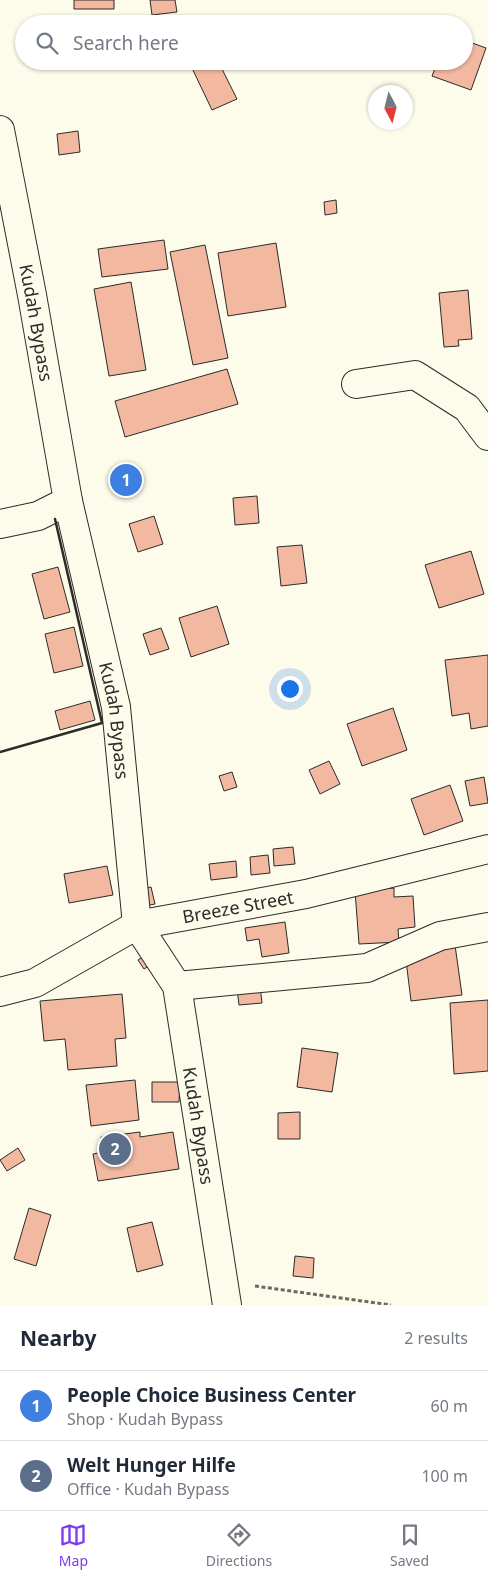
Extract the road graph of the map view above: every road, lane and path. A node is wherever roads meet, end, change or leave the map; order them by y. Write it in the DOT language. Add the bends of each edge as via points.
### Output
graph roads {
  1 [pos="0,130"];
  2 [pos="356,384"];
  3 [pos="488,436"];
  4 [pos="68,501"];
  5 [pos="0,524"];
  6 [pos="488,849"];
  7 [pos="137,925"];
  8 [pos="488,927"];
  9 [pos="177,986"];
  10 [pos="0,992"];
  11 [pos="226,1294"];
  12 [pos="391,1305"];
  1 -- 4 [label="street, Kudah Bypass"];
  2 -- 3 [label="street" via="415,375 467,408"];
  4 -- 5 [label="street" via="38,516"];
  4 -- 7 [label="street, Kudah Bypass" via="116,707"];
  6 -- 7 [label="street, Breeze Street" via="306,894"];
  7 -- 9 [label="street, Kudah Bypass"];
  7 -- 10 [label="street, Breeze Street" via="35,983"];
  8 -- 9 [label="street" via="440,936 367,968"];
  9 -- 11 [label="street, Kudah Bypass"];
  11 -- 12 [label="path"];
}
